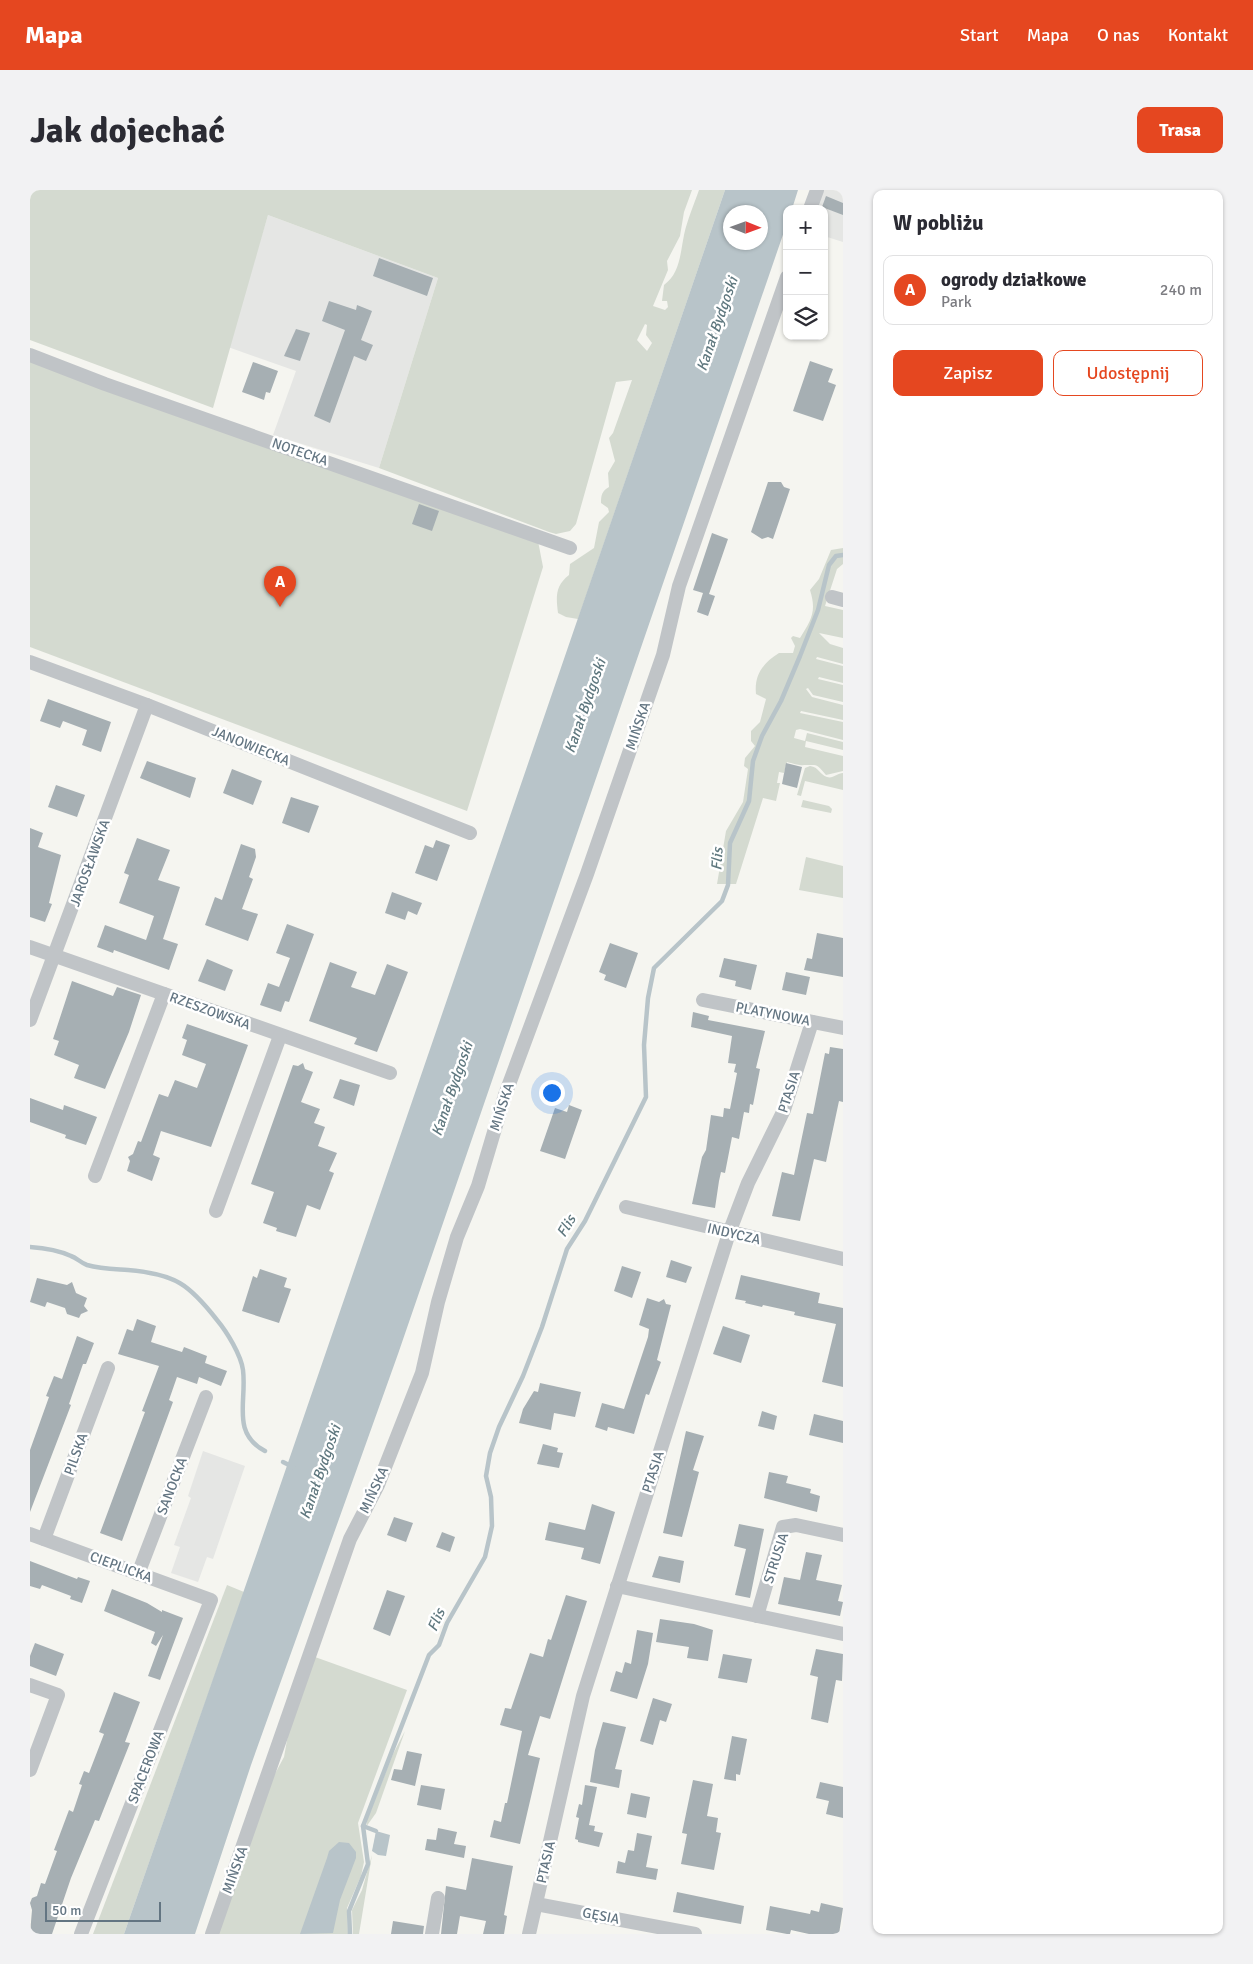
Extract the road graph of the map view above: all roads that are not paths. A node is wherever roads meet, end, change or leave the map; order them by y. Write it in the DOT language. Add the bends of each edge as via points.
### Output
graph roads {
  1 [pos="817,190"];
  2 [pos="811,205"];
  3 [pos="783,288"];
  4 [pos="30,355"];
  5 [pos="570,548"];
  6 [pos="30,662"];
  7 [pos="147,705"];
  8 [pos="470,833"];
  9 [pos="30,946"];
  10 [pos="56,956"];
  11 [pos="164,994"];
  12 [pos="703,1000"];
  13 [pos="30,1020"];
  14 [pos="812,1022"];
  15 [pos="843,1028"];
  16 [pos="280,1036"];
  17 [pos="390,1073"];
  18 [pos="95,1176"];
  19 [pos="626,1207"];
  20 [pos="216,1211"];
  21 [pos="729,1233"];
  22 [pos="843,1259"];
  23 [pos="108,1368"];
  24 [pos="206,1397"];
  25 [pos="30,1534"];
  26 [pos="843,1535"];
  27 [pos="44,1539"];
  28 [pos="138,1574"];
  29 [pos="618,1586"];
  30 [pos="211,1600"];
  31 [pos="757,1616"];
  32 [pos="843,1634"];
  33 [pos="30,1685"];
  34 [pos="30,1770"];
  35 [pos="438,1898"];
  36 [pos="536,1904"];
  37 [pos="81,1934"];
  38 [pos="212,1934"];
  39 [pos="432,1934"];
  40 [pos="529,1934"];
  41 [pos="695,1934"];
  1 -- 2 [label="street"];
  3 -- 38 [label="street, MIŃSKA" via="679,586 663,655 506,1095 478,1186 455,1243 433,1319 422,1373 378,1485 350,1539"];
  4 -- 5 [label="street, NOTECKA"];
  6 -- 7 [label="street, JANOWIECKA"];
  7 -- 8 [label="street, JANOWIECKA"];
  7 -- 10 [label="street, JAROSŁAWSKA"];
  9 -- 10 [label="street, RZESZOWSKA"];
  10 -- 11 [label="street, RZESZOWSKA"];
  10 -- 13 [label="street, JAROSŁAWSKA"];
  11 -- 16 [label="street, RZESZOWSKA"];
  11 -- 18 [label="street"];
  12 -- 14 [label="street, PLATYNOWA"];
  14 -- 15 [label="street, PLATYNOWA"];
  14 -- 21 [label="street, PTASIA" via="784,1110 748,1183"];
  16 -- 17 [label="street, RZESZOWSKA"];
  16 -- 20 [label="street"];
  19 -- 21 [label="street, INDYCZA"];
  21 -- 22 [label="street, INDYCZA"];
  21 -- 29 [label="street, PTASIA"];
  23 -- 27 [label="street, PILSKA"];
  24 -- 28 [label="street, SANOCKA"];
  25 -- 27 [label="street, CIEPLICKA"];
  26 -- 31 [label="street, STRUSIA" via="796,1525 784,1527"];
  27 -- 28 [label="street, CIEPLICKA"];
  28 -- 30 [label="street, CIEPLICKA"];
  29 -- 31 [label="street"];
  29 -- 36 [label="street, PTASIA" via="584,1696"];
  30 -- 37 [label="street, SPACEROWA"];
  31 -- 32 [label="street"];
  33 -- 34 [label="street" via="58,1695"];
  35 -- 39 [label="street"];
  36 -- 40 [label="street, PTASIA"];
  36 -- 41 [label="street, GĘSIA"];
}
